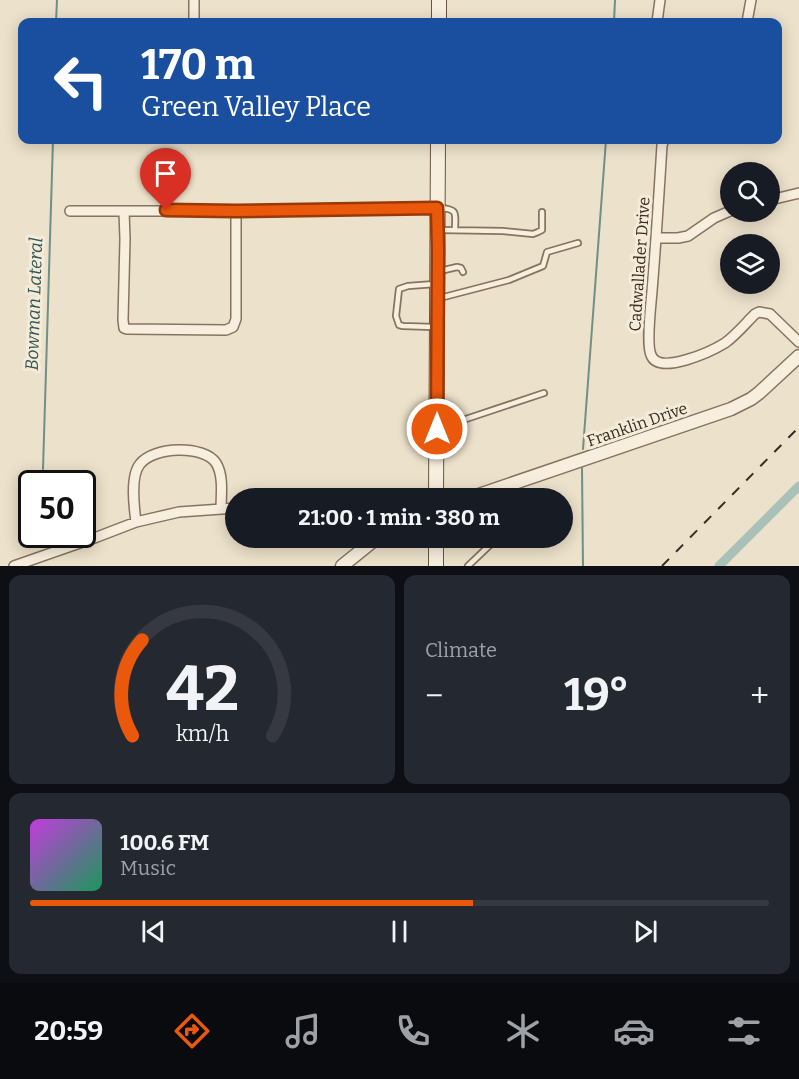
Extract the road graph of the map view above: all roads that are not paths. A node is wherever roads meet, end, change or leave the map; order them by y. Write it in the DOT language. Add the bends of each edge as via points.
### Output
graph roads {
  1 [pos="194,0"];
  2 [pos="439,0"];
  3 [pos="660,0"];
  4 [pos="751,0"];
  5 [pos="194,18"];
  6 [pos="439,18"];
  7 [pos="658,18"];
  8 [pos="748,18"];
  9 [pos="438,144"];
  10 [pos="662,144"];
  11 [pos="799,193"];
  12 [pos="780,198"];
  13 [pos="437,208"];
  14 [pos="70,211"];
  15 [pos="124,211"];
  16 [pos="236,211"];
  17 [pos="542,212"];
  18 [pos="720,215"];
  19 [pos="438,230"];
  20 [pos="455,230"];
  21 [pos="656,238"];
  22 [pos="578,243"];
  23 [pos="463,272"];
  24 [pos="438,278"];
  25 [pos="466,283"];
  26 [pos="468,291"];
  27 [pos="437,299"];
  28 [pos="437,328"];
  29 [pos="799,342"];
  30 [pos="799,356"];
  31 [pos="544,393"];
  32 [pos="437,429"];
  33 [pos="436,488"];
  34 [pos="509,488"];
  35 [pos="221,509"];
  36 [pos="225,509"];
  37 [pos="136,522"];
  38 [pos="364,548"];
  39 [pos="436,548"];
  40 [pos="487,548"];
  41 [pos="14,566"];
  42 [pos="342,566"];
  43 [pos="435,566"];
  44 [pos="468,566"];
  1 -- 5 [label="street"];
  2 -- 6 [label="main road"];
  3 -- 7 [label="street"];
  4 -- 8 [label="street"];
  9 -- 13 [label="main road"];
  10 -- 21 [label="street, Cadwallader Drive"];
  11 -- 12 [label="street"];
  13 -- 16 [label="street"];
  13 -- 19 [label="main road"];
  13 -- 20 [label="lane" via="454,211"];
  14 -- 15 [label="street"];
  15 -- 16 [label="street"];
  15 -- 16 [label="street" via="124,328 226,330 233,327 236,319"];
  17 -- 20 [label="lane" via="542,230 533,234"];
  18 -- 21 [label="street" via="688,236"];
  19 -- 20 [label="lane"];
  19 -- 24 [label="main road"];
  21 -- 29 [label="street, Cadwallader Drive" via="649,346 653,359 664,364 679,362 716,348 759,312 770,314"];
  22 -- 26 [label="lane" via="547,252 543,266"];
  23 -- 24 [label="lane" via="457,267"];
  24 -- 27 [label="main road"];
  24 -- 28 [label="lane" via="399,289 396,316 403,327"];
  25 -- 26 [label="lane"];
  26 -- 27 [label="lane"];
  27 -- 28 [label="main road"];
  28 -- 32 [label="main road"];
  30 -- 34 [label="street, Franklin Drive" via="759,393 731,409"];
  31 -- 32 [label="lane"];
  32 -- 33 [label="main road"];
  35 -- 36 [label="street"];
  35 -- 37 [label="street" via="179,512"];
  35 -- 37 [label="street" via="220,472 216,463 199,453 167,450 147,458 138,468 133,493"];
  37 -- 41 [label="street"];
  38 -- 42 [label="street"];
  39 -- 43 [label="main road"];
  40 -- 44 [label="lane"];
}
